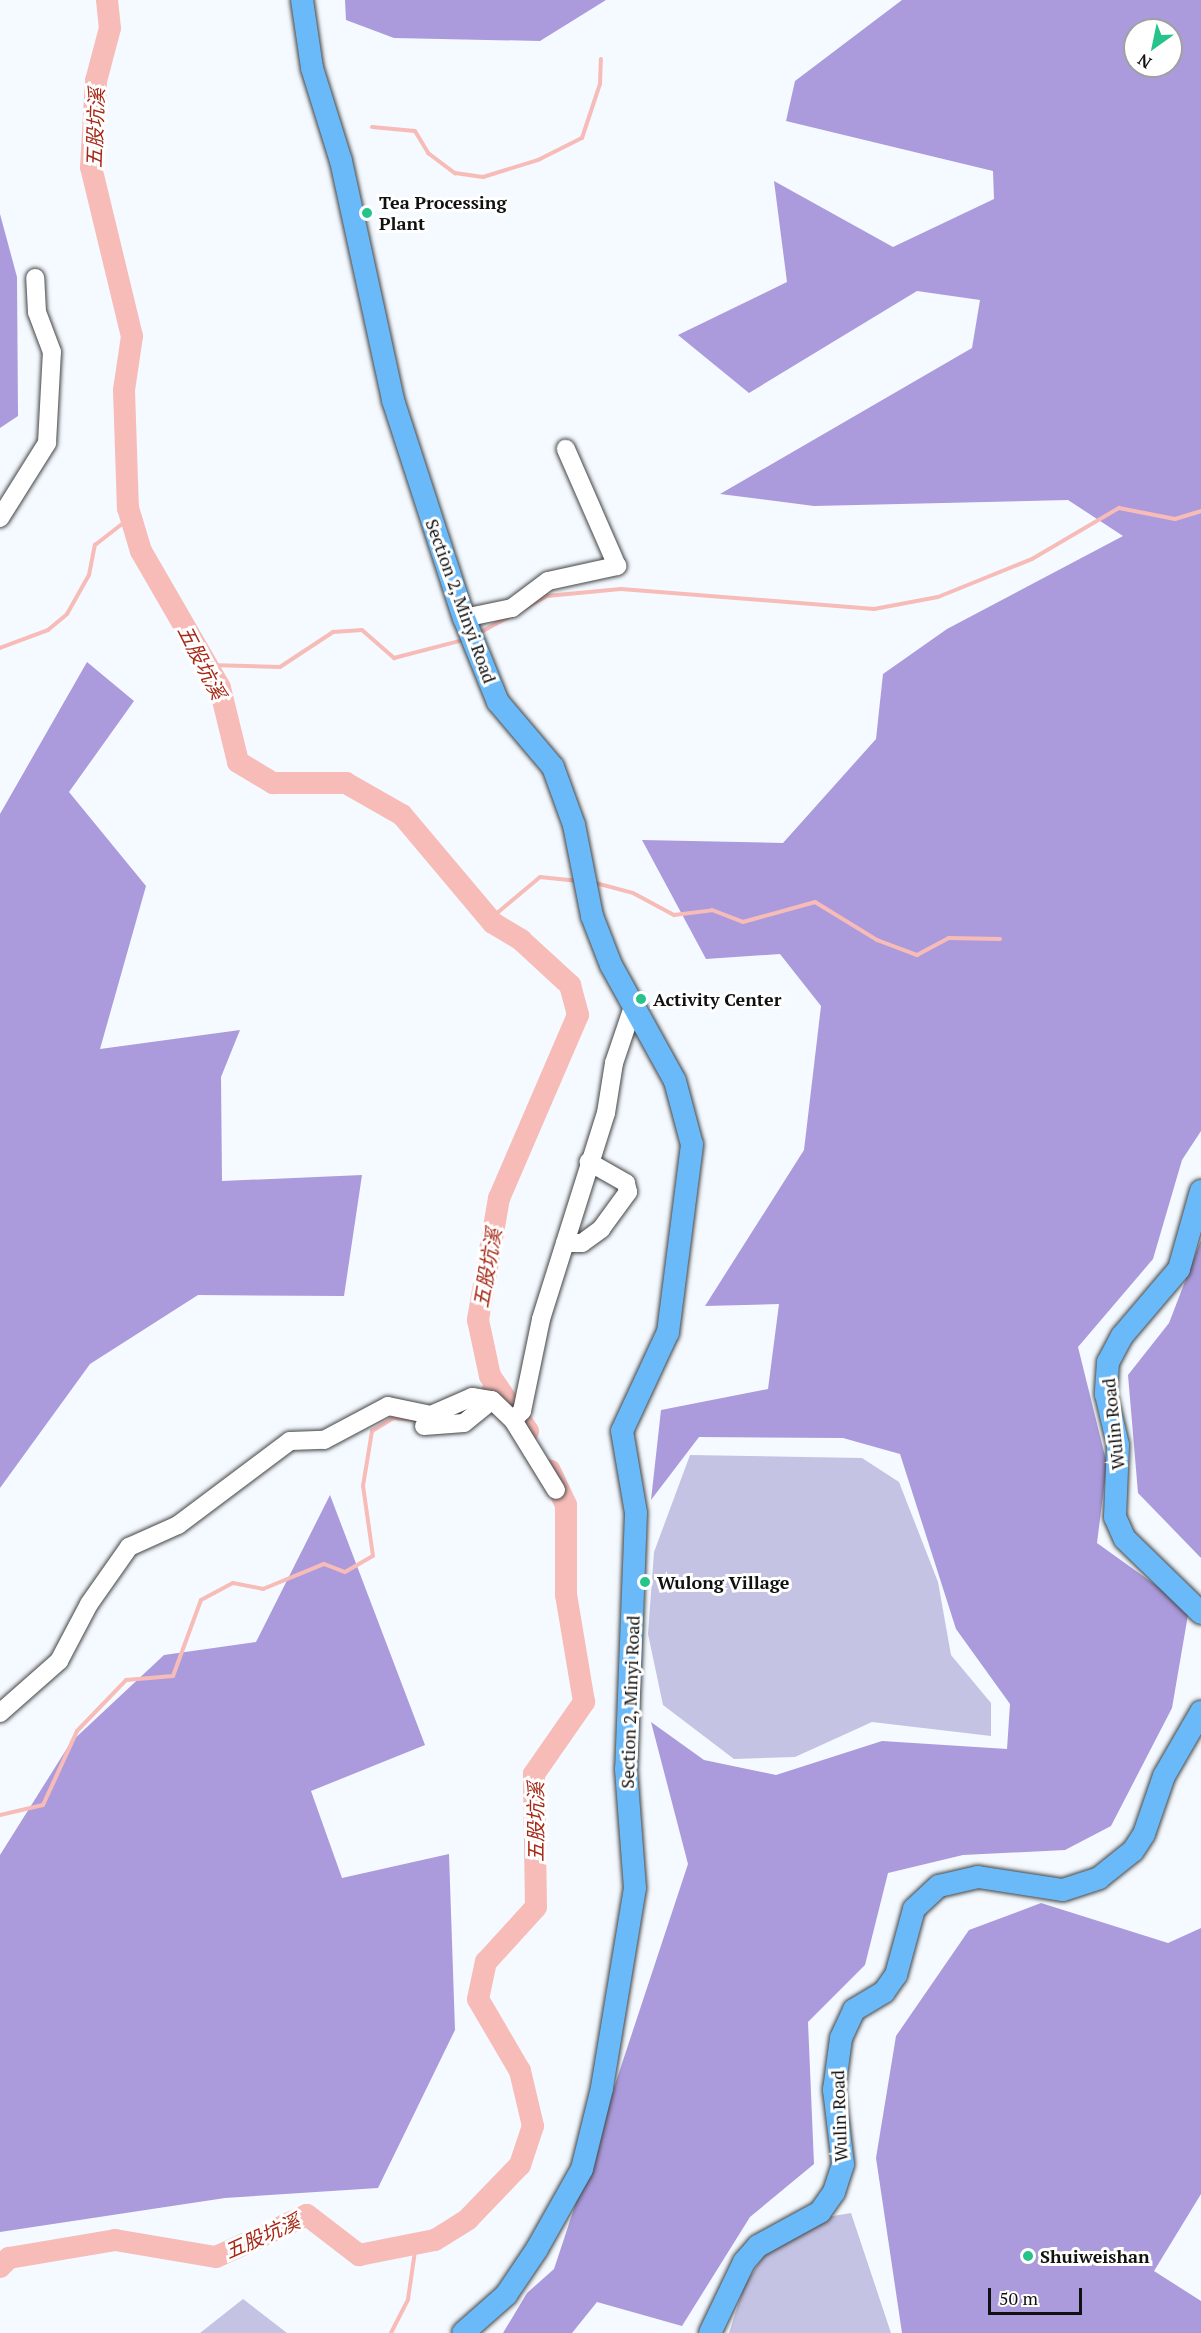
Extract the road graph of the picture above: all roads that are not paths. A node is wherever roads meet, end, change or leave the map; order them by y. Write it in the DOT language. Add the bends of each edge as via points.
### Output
graph roads {
  1 [pos="302,0"];
  2 [pos="35,278"];
  3 [pos="567,449"];
  4 [pos="0,518"];
  5 [pos="468,630"];
  6 [pos="633,1007"];
  7 [pos="589,1162"];
  8 [pos="1201,1191"];
  9 [pos="565,1243"];
  10 [pos="492,1400"];
  11 [pos="517,1415"];
  12 [pos="424,1426"];
  13 [pos="556,1490"];
  14 [pos="1201,1613"];
  15 [pos="1201,1712"];
  16 [pos="0,1713"];
  17 [pos="464,2333"];
  18 [pos="710,2333"];
  1 -- 5 [label="main road, Section 2, Minyi Road" via="312,68 341,161 393,400"];
  2 -- 4 [label="street" via="37,312 52,352 47,443"];
  3 -- 5 [label="street" via="617,566 548,581 512,608"];
  5 -- 6 [label="main road, Section 2, Minyi Road" via="498,702 553,767 611,965"];
  6 -- 7 [label="street"];
  6 -- 17 [label="main road, Section 2, Minyi Road" via="675,1082 692,1145 668,1332 622,1431 636,1513 626,1769 634,1888 602,2088 582,2169 521,2275"];
  7 -- 9 [label="street"];
  7 -- 9 [label="street" via="626,1183 628,1192 582,1244"];
  8 -- 14 [label="main road, Wulin Road" via="1179,1269 1122,1336 1108,1362 1106,1394 1118,1445 1115,1517 1125,1539"];
  9 -- 11 [label="street"];
  10 -- 11 [label="street"];
  10 -- 12 [label="street" via="464,1423"];
  10 -- 16 [label="street" via="472,1397 431,1414 388,1406 324,1440 290,1441 270,1453 244,1479 178,1525 129,1546 89,1604 59,1661"];
  11 -- 13 [label="street"];
  15 -- 18 [label="main road, Wulin Road" via="1164,1776 1144,1834 1133,1851 1099,1878 1063,1890 978,1877 939,1886 914,1909 896,1975 884,1992 854,2010 841,2038 834,2090 843,2164 834,2192 820,2212 758,2246 744,2262"];
}
